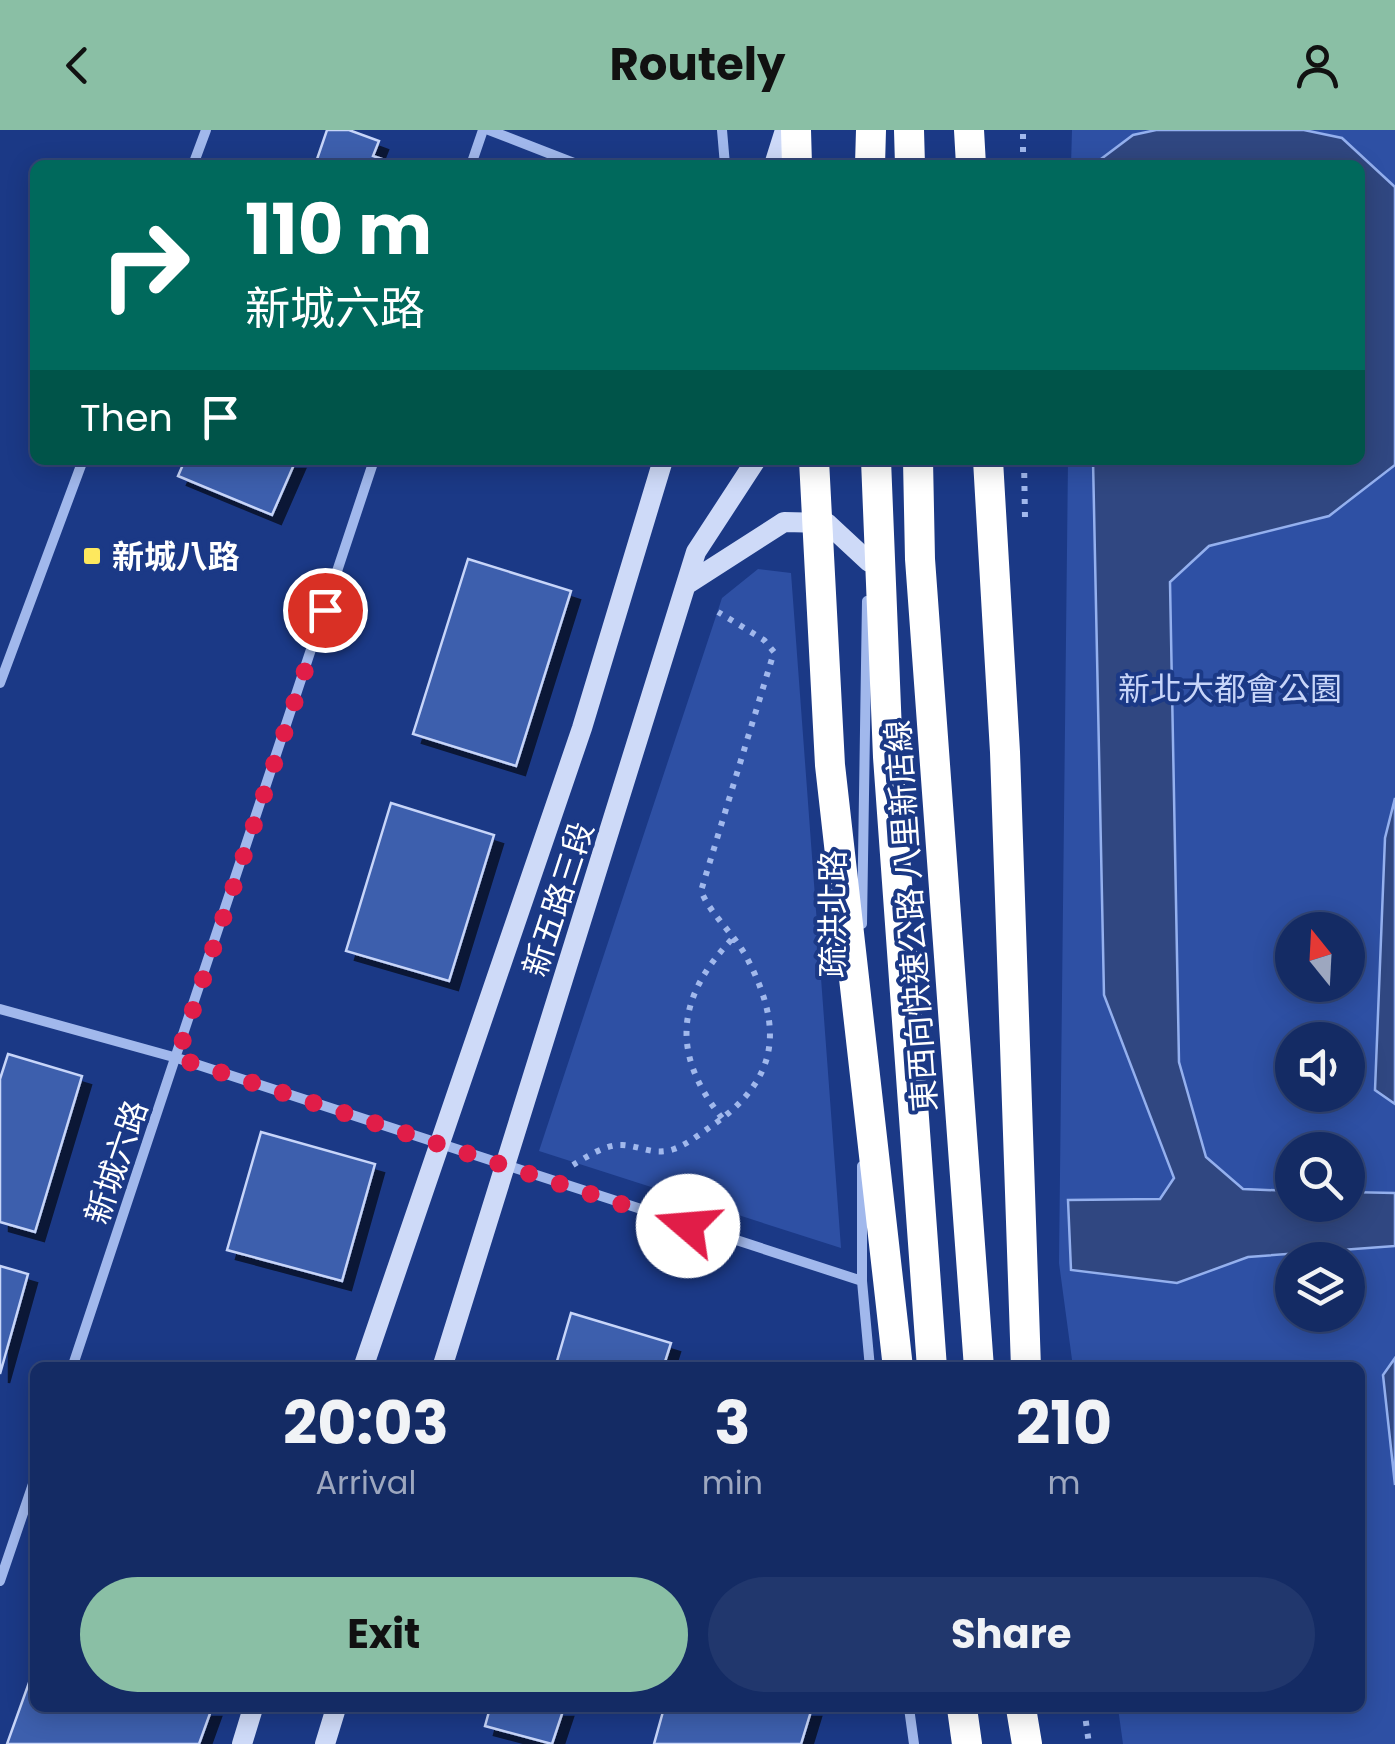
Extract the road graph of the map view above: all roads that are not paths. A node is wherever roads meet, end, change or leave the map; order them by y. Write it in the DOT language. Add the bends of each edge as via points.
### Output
graph roads {
  1 [pos="206,130"];
  2 [pos="486,130"];
  3 [pos="722,130"];
  4 [pos="785,130"];
  5 [pos="796,130"];
  6 [pos="870,130"];
  7 [pos="909,130"];
  8 [pos="921,130"];
  9 [pos="969,130"];
  10 [pos="196,160"];
  11 [pos="473,160"];
  12 [pos="566,160"];
  13 [pos="725,160"];
  14 [pos="776,160"];
  15 [pos="798,160"];
  16 [pos="870,160"];
  17 [pos="912,160"];
  18 [pos="913,160"];
  19 [pos="971,160"];
  20 [pos="81,465"];
  21 [pos="372,465"];
  22 [pos="662,465"];
  23 [pos="753,465"];
  24 [pos="814,465"];
  25 [pos="876,465"];
  26 [pos="876,465"];
  27 [pos="918,465"];
  28 [pos="988,465"];
  29 [pos="869,562"];
  30 [pos="690,583"];
  31 [pos="0,684"];
  32 [pos="0,1009"];
  33 [pos="177,1058"];
  34 [pos="440,1144"];
  35 [pos="504,1167"];
  36 [pos="862,1281"];
  37 [pos="74,1362"];
  38 [pos="365,1362"];
  39 [pos="444,1362"];
  40 [pos="869,1362"];
  41 [pos="897,1362"];
  42 [pos="932,1362"];
  43 [pos="980,1362"];
  44 [pos="1026,1362"];
  45 [pos="30,1493"];
  46 [pos="0,1581"];
  47 [pos="252,1712"];
  48 [pos="335,1712"];
  49 [pos="910,1712"];
  50 [pos="963,1712"];
  51 [pos="1022,1712"];
  52 [pos="1034,1712"];
  53 [pos="242,1744"];
  54 [pos="324,1744"];
  55 [pos="914,1744"];
  56 [pos="967,1744"];
  57 [pos="1030,1744"];
  1 -- 10 [label="street"];
  2 -- 11 [label="street"];
  2 -- 12 [label="street"];
  3 -- 13 [label="street"];
  4 -- 14 [label="street"];
  5 -- 15 [label="highway"];
  6 -- 16 [label="highway"];
  7 -- 17 [label="highway"];
  8 -- 18 [label="street"];
  9 -- 19 [label="highway"];
  20 -- 31 [label="street"];
  21 -- 33 [label="street, 新城六路"];
  22 -- 34 [label="street, 新五路三段" via="582,728"];
  23 -- 30 [label="street, 新五路三段" via="696,552"];
  24 -- 41 [label="highway, bridge" via="830,766"];
  25 -- 29 [label="street, 疏洪北路"];
  26 -- 42 [label="highway, 東西向快速公路 八里新店線, bridge" via="888,756"];
  27 -- 43 [label="highway, 東西向快速公路 八里新店線"];
  28 -- 44 [label="highway" via="1006,752"];
  29 -- 30 [label="street" via="827,523 784,522"];
  29 -- 36 [label="street, 疏洪北路"];
  30 -- 35 [label="street, 新五路三段"];
  32 -- 33 [label="street"];
  33 -- 34 [label="street"];
  33 -- 37 [label="street, 新城六路"];
  34 -- 35 [label="street"];
  34 -- 38 [label="street, 新五路三段"];
  35 -- 36 [label="street"];
  35 -- 39 [label="street, 新五路三段"];
  36 -- 40 [label="street, 疏洪北路"];
  45 -- 46 [label="street"];
  47 -- 53 [label="street"];
  48 -- 54 [label="street"];
  49 -- 55 [label="street"];
  50 -- 56 [label="highway"];
  51 -- 57 [label="highway"];
  52 -- 57 [label="highway"];
}
